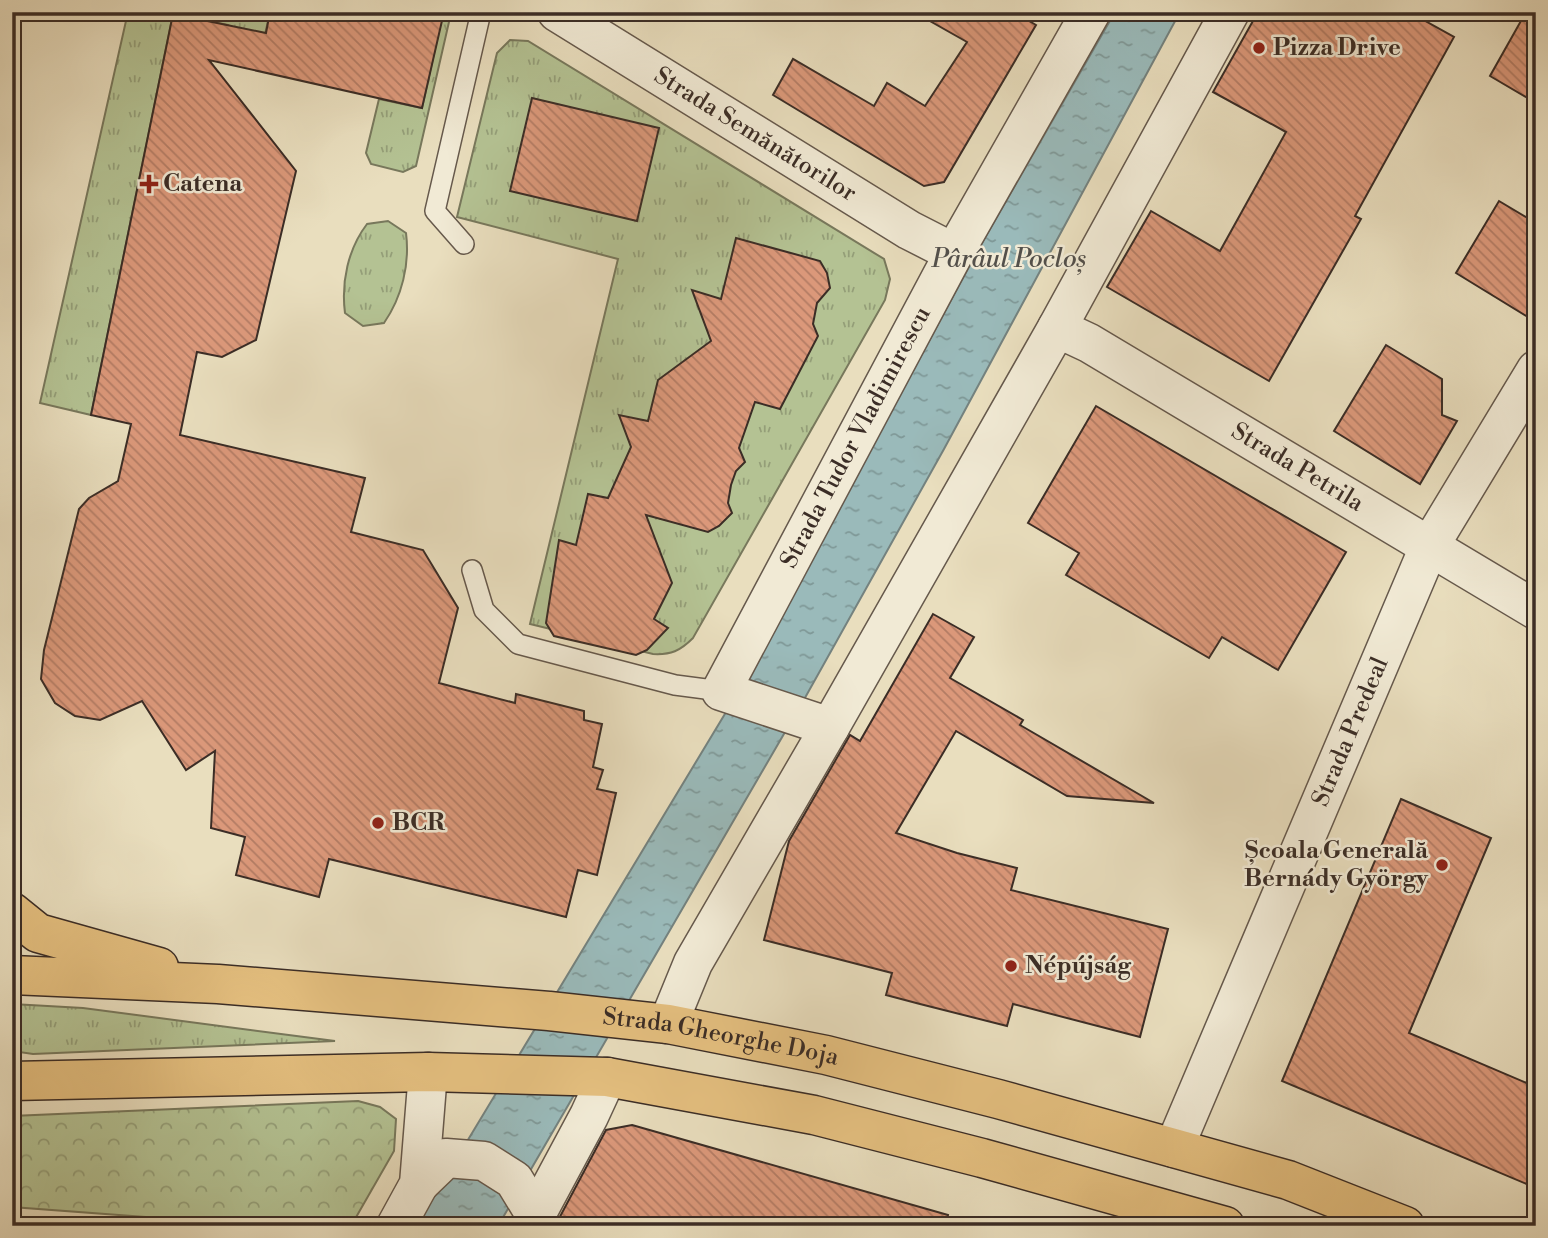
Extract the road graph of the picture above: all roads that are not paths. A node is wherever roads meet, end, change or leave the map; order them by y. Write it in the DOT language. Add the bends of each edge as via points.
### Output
graph roads {
  1 [pos="481,12"];
  2 [pos="557,12"];
  3 [pos="1091,12"];
  4 [pos="1230,12"];
  5 [pos="464,244"];
  6 [pos="954,253"];
  7 [pos="1057,328"];
  8 [pos="1536,370"];
  9 [pos="1429,547"];
  10 [pos="472,570"];
  11 [pos="1536,610"];
  12 [pos="721,691"];
  13 [pos="830,727"];
  14 [pos="12,912"];
  15 [pos="12,975"];
  16 [pos="218,984"];
  17 [pos="668,1024"];
  18 [pos="428,1072"];
  19 [pos="607,1077"];
  20 [pos="21,1078"];
  21 [pos="1174,1148"];
  22 [pos="419,1184"];
  23 [pos="533,1221"];
  24 [pos="396,1226"];
  25 [pos="1225,1226"];
  26 [pos="1405,1226"];
  1 -- 5 [label="lane" via="435,211"];
  2 -- 6 [label="street, Strada Semănătorilor" via="909,230"];
  3 -- 6 [label="street, Strada Tudor Vladimirescu"];
  4 -- 7 [label="street"];
  6 -- 12 [label="street, Strada Tudor Vladimirescu"];
  7 -- 9 [label="street, Strada Petrila"];
  7 -- 13 [label="street"];
  8 -- 9 [label="street, Strada Predeal"];
  9 -- 11 [label="street, Strada Petrila"];
  9 -- 21 [label="street, Strada Predeal"];
  10 -- 12 [label="lane" via="484,610 518,644 675,685"];
  12 -- 13 [label="street"];
  13 -- 17 [label="street" via="693,963"];
  14 -- 16 [label="main road" via="38,933"];
  15 -- 16 [label="main road, Strada Gheorghe Doja"];
  16 -- 17 [label="main road, Strada Gheorghe Doja"];
  17 -- 21 [label="main road, Strada Gheorghe Doja" via="826,1055"];
  18 -- 19 [label="main road"];
  18 -- 20 [label="main road"];
  18 -- 22 [label="street"];
  19 -- 23 [label="street"];
  19 -- 25 [label="main road" via="814,1115"];
  21 -- 26 [label="main road, Strada Gheorghe Doja" via="1288,1180"];
  22 -- 23 [label="street" via="446,1158 484,1161 514,1180"];
  22 -- 24 [label="street"];
}
